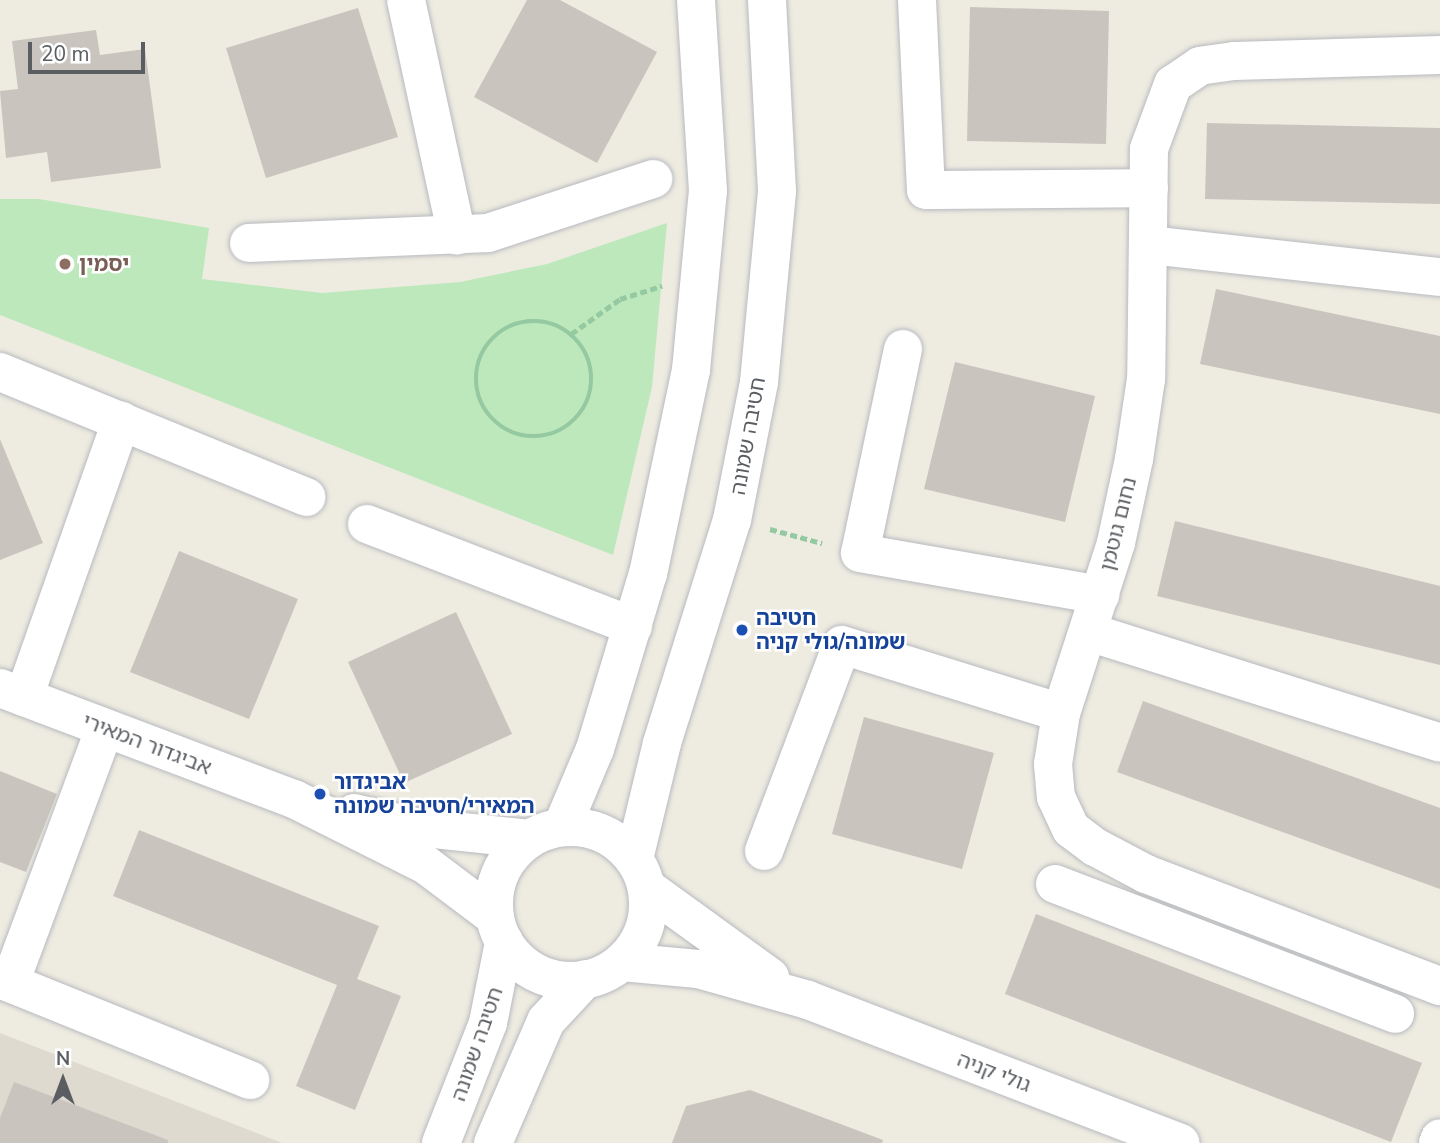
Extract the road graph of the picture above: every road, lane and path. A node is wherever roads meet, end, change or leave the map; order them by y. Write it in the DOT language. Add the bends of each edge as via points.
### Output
graph roads {
  1 [pos="406,0"];
  2 [pos="696,0"];
  3 [pos="767,0"];
  4 [pos="917,0"];
  5 [pos="1440,55"];
  6 [pos="653,179"];
  7 [pos="1149,188"];
  8 [pos="457,236"];
  9 [pos="249,243"];
  10 [pos="1149,245"];
  11 [pos="1440,277"];
  12 [pos="703,280"];
  13 [pos="571,334"];
  14 [pos="903,349"];
  15 [pos="0,372"];
  16 [pos="121,421"];
  17 [pos="307,497"];
  18 [pos="732,520"];
  19 [pos="367,524"];
  20 [pos="860,553"];
  21 [pos="1100,594"];
  22 [pos="633,626"];
  23 [pos="1089,632"];
  24 [pos="12,693"];
  25 [pos="1061,713"];
  26 [pos="105,729"];
  27 [pos="1440,743"];
  28 [pos="294,799"];
  29 [pos="546,833"];
  30 [pos="764,851"];
  31 [pos="641,873"];
  32 [pos="1055,884"];
  33 [pos="500,930"];
  34 [pos="1357,955"];
  35 [pos="622,962"];
  36 [pos="585,979"];
  37 [pos="5,981"];
  38 [pos="1440,986"];
  39 [pos="1346,996"];
  40 [pos="808,1000"];
  41 [pos="1395,1014"];
  42 [pos="250,1080"];
  43 [pos="1440,1138"];
  44 [pos="441,1143"];
  45 [pos="493,1143"];
  46 [pos="1181,1143"];
  47 [pos="1438,1143"];
  1 -- 8 [label="street"];
  2 -- 12 [label="street" via="708,191"];
  3 -- 18 [label="street, חטיבה שמונה" via="777,191 771,286"];
  4 -- 7 [label="street" via="926,190"];
  5 -- 7 [label="street, נחום גוטמן" via="1200,66 1173,84 1161,108 1149,149"];
  6 -- 8 [label="street" via="529,224"];
  7 -- 10 [label="street, נחום גוטמן"];
  8 -- 9 [label="street"];
  10 -- 11 [label="street"];
  10 -- 21 [label="street, נחום גוטמן" via="1146,379"];
  12 -- 13 [label="path" via="621,299"];
  12 -- 22 [label="street" via="670,479"];
  13 -- 13 [label="path" via="553,324 520,322 487,344 478,362 478,395 502,427 540,437 576,420 589,395 592,368"];
  14 -- 20 [label="street"];
  15 -- 16 [label="street"];
  16 -- 17 [label="street"];
  16 -- 24 [label="street"];
  18 -- 20 [label="path"];
  18 -- 31 [label="street, חטיבה שמונה" via="662,743"];
  19 -- 22 [label="street"];
  20 -- 21 [label="street"];
  21 -- 23 [label="street, נחום גוטמן"];
  22 -- 29 [label="street" via="595,749"];
  23 -- 25 [label="street, נחום גוטמן"];
  23 -- 27 [label="street"];
  24 -- 26 [label="street, אביגדור המאירי"];
  25 -- 30 [label="street" via="842,645"];
  25 -- 34 [label="street, נחום גוטמן" via="1055,786 1071,829 1146,874"];
  26 -- 28 [label="street, אביגדור המאירי"];
  26 -- 37 [label="street"];
  28 -- 29 [label="street, אביגדור המאירי" via="415,827"];
  28 -- 33 [label="street, אביגדור המאירי" via="426,865"];
  29 -- 31 [label="street" via="603,833"];
  29 -- 33 [label="street" via="497,881"];
  31 -- 35 [label="street" via="645,928"];
  31 -- 40 [label="street, גולי קניה" via="718,944"];
  32 -- 39 [label="street"];
  33 -- 36 [label="street" via="531,970"];
  33 -- 44 [label="street, חטיבה שמונה" via="488,1023"];
  34 -- 38 [label="street, נחום גוטמן"];
  34 -- 39 [label="street"];
  35 -- 36 [label="street"];
  35 -- 40 [label="street, גולי קניה" via="698,969"];
  36 -- 45 [label="street" via="546,1021"];
  37 -- 42 [label="street"];
  39 -- 41 [label="street"];
  40 -- 46 [label="street, גולי קניה"];
  43 -- 47 [label="street"];
}
